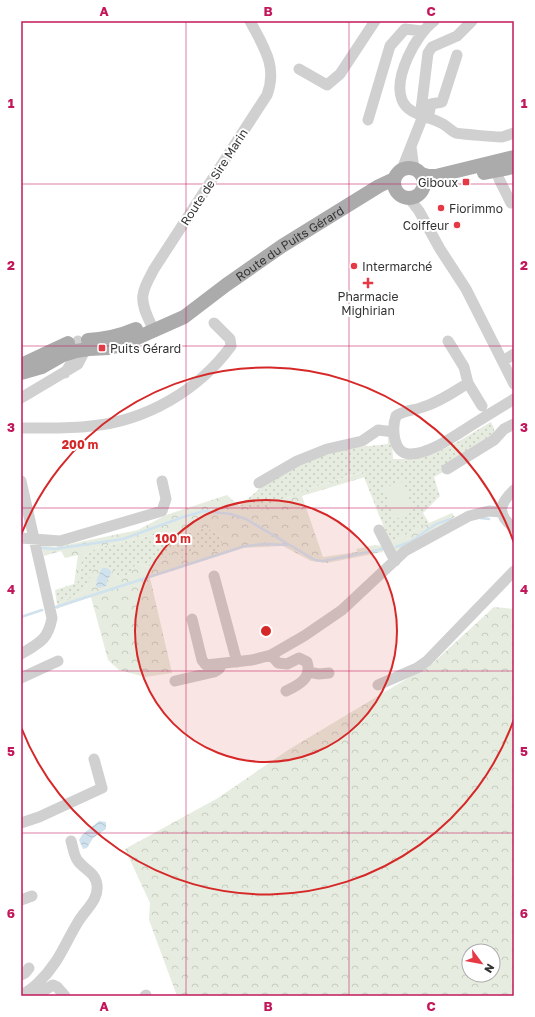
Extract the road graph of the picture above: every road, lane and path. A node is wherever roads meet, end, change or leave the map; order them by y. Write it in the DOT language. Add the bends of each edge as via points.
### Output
graph roads {
  1 [pos="250,21"];
  2 [pos="375,21"];
  3 [pos="434,21"];
  4 [pos="472,21"];
  5 [pos="422,31"];
  6 [pos="457,55"];
  7 [pos="300,69"];
  8 [pos="426,117"];
  9 [pos="368,120"];
  10 [pos="514,133"];
  11 [pos="514,157"];
  12 [pos="493,167"];
  13 [pos="514,167"];
  14 [pos="410,183"];
  15 [pos="511,203"];
  16 [pos="214,323"];
  17 [pos="152,327"];
  18 [pos="448,341"];
  19 [pos="78,347"];
  20 [pos="514,354"];
  21 [pos="503,361"];
  22 [pos="21,365"];
  23 [pos="21,373"];
  24 [pos="468,383"];
  25 [pos="514,384"];
  26 [pos="21,398"];
  27 [pos="514,399"];
  28 [pos="482,406"];
  29 [pos="514,424"];
  30 [pos="21,428"];
  31 [pos="394,432"];
  32 [pos="447,469"];
  33 [pos="21,480"];
  34 [pos="162,481"];
  35 [pos="259,483"];
  36 [pos="514,490"];
  37 [pos="501,512"];
  38 [pos="514,528"];
  39 [pos="379,530"];
  40 [pos="21,538"];
  41 [pos="34,540"];
  42 [pos="395,561"];
  43 [pos="514,571"];
  44 [pos="214,576"];
  45 [pos="192,619"];
  46 [pos="21,654"];
  47 [pos="271,655"];
  48 [pos="58,661"];
  49 [pos="237,662"];
  50 [pos="223,664"];
  51 [pos="308,672"];
  52 [pos="329,673"];
  53 [pos="21,678"];
  54 [pos="175,681"];
  55 [pos="378,685"];
  56 [pos="286,691"];
  57 [pos="94,759"];
  58 [pos="21,823"];
  59 [pos="71,842"];
  60 [pos="32,896"];
  61 [pos="21,900"];
  62 [pos="30,994"];
  63 [pos="65,996"];
  1 -- 17 [label="street, Route de Sire Marin" via="268,56 271,85 148,280 142,296"];
  2 -- 7 [label="street" via="340,74 327,85"];
  3 -- 5 [label="street"];
  4 -- 8 [label="street" via="457,36 432,47 428,53 421,110"];
  5 -- 8 [label="street" via="408,54 399,88 402,101 409,109"];
  5 -- 9 [label="street" via="405,28 390,46"];
  6 -- 8 [label="street" via="442,102 431,104"];
  8 -- 10 [label="street" via="456,133 502,137"];
  8 -- 14 [label="street" via="411,146"];
  11 -- 12 [label="main road, Route du Puits Gérard"];
  12 -- 13 [label="main road, Route du Puits Gérard"];
  12 -- 14 [label="main road, Route du Puits Gérard" via="428,176"];
  12 -- 15 [label="street"];
  14 -- 17 [label="main road, Route du Puits Gérard" via="379,186 282,246 226,285"];
  14 -- 21 [label="street" via="419,211 466,289"];
  16 -- 30 [label="street" via="230,339 231,346 187,390 154,409 119,421 92,426"];
  17 -- 19 [label="main road, Route du Puits Gérard"];
  18 -- 24 [label="street" via="464,367"];
  19 -- 22 [label="main road, Route du Puits Gérard" via="60,346"];
  19 -- 23 [label="main road, Route du Puits Gérard" via="42,367"];
  19 -- 26 [label="street" via="65,373"];
  20 -- 21 [label="street"];
  21 -- 25 [label="street"];
  24 -- 28 [label="street"];
  24 -- 31 [label="street" via="423,407 402,412 396,416"];
  27 -- 31 [label="street" via="440,445 424,451 408,454 400,451"];
  29 -- 32 [label="street" via="504,429 494,440"];
  31 -- 35 [label="street" via="378,430 362,442 327,449 297,461"];
  33 -- 41 [label="street"];
  34 -- 41 [label="street" via="166,499 162,511 60,541"];
  36 -- 37 [label="street" via="506,498"];
  37 -- 38 [label="street" via="508,524"];
  37 -- 42 [label="street" via="489,511 469,516 405,551"];
  39 -- 42 [label="street"];
  40 -- 41 [label="street"];
  41 -- 46 [label="street" via="52,618 50,630 40,643"];
  42 -- 47 [label="street" via="342,610"];
  43 -- 55 [label="street" via="427,661 418,668"];
  44 -- 49 [label="street"];
  45 -- 50 [label="street" via="204,663"];
  47 -- 49 [label="street"];
  47 -- 51 [label="street" via="278,663 287,664 298,658 307,662"];
  48 -- 53 [label="street"];
  49 -- 50 [label="street"];
  50 -- 54 [label="street" via="214,672"];
  51 -- 52 [label="street"];
  51 -- 56 [label="street" via="306,678 298,685"];
  57 -- 58 [label="street" via="102,788"];
  59 -- 62 [label="street" via="77,860 92,872 96,879 96,896 56,962"];
  60 -- 61 [label="street"];
  62 -- 63 [label="street" via="53,986"];
}
